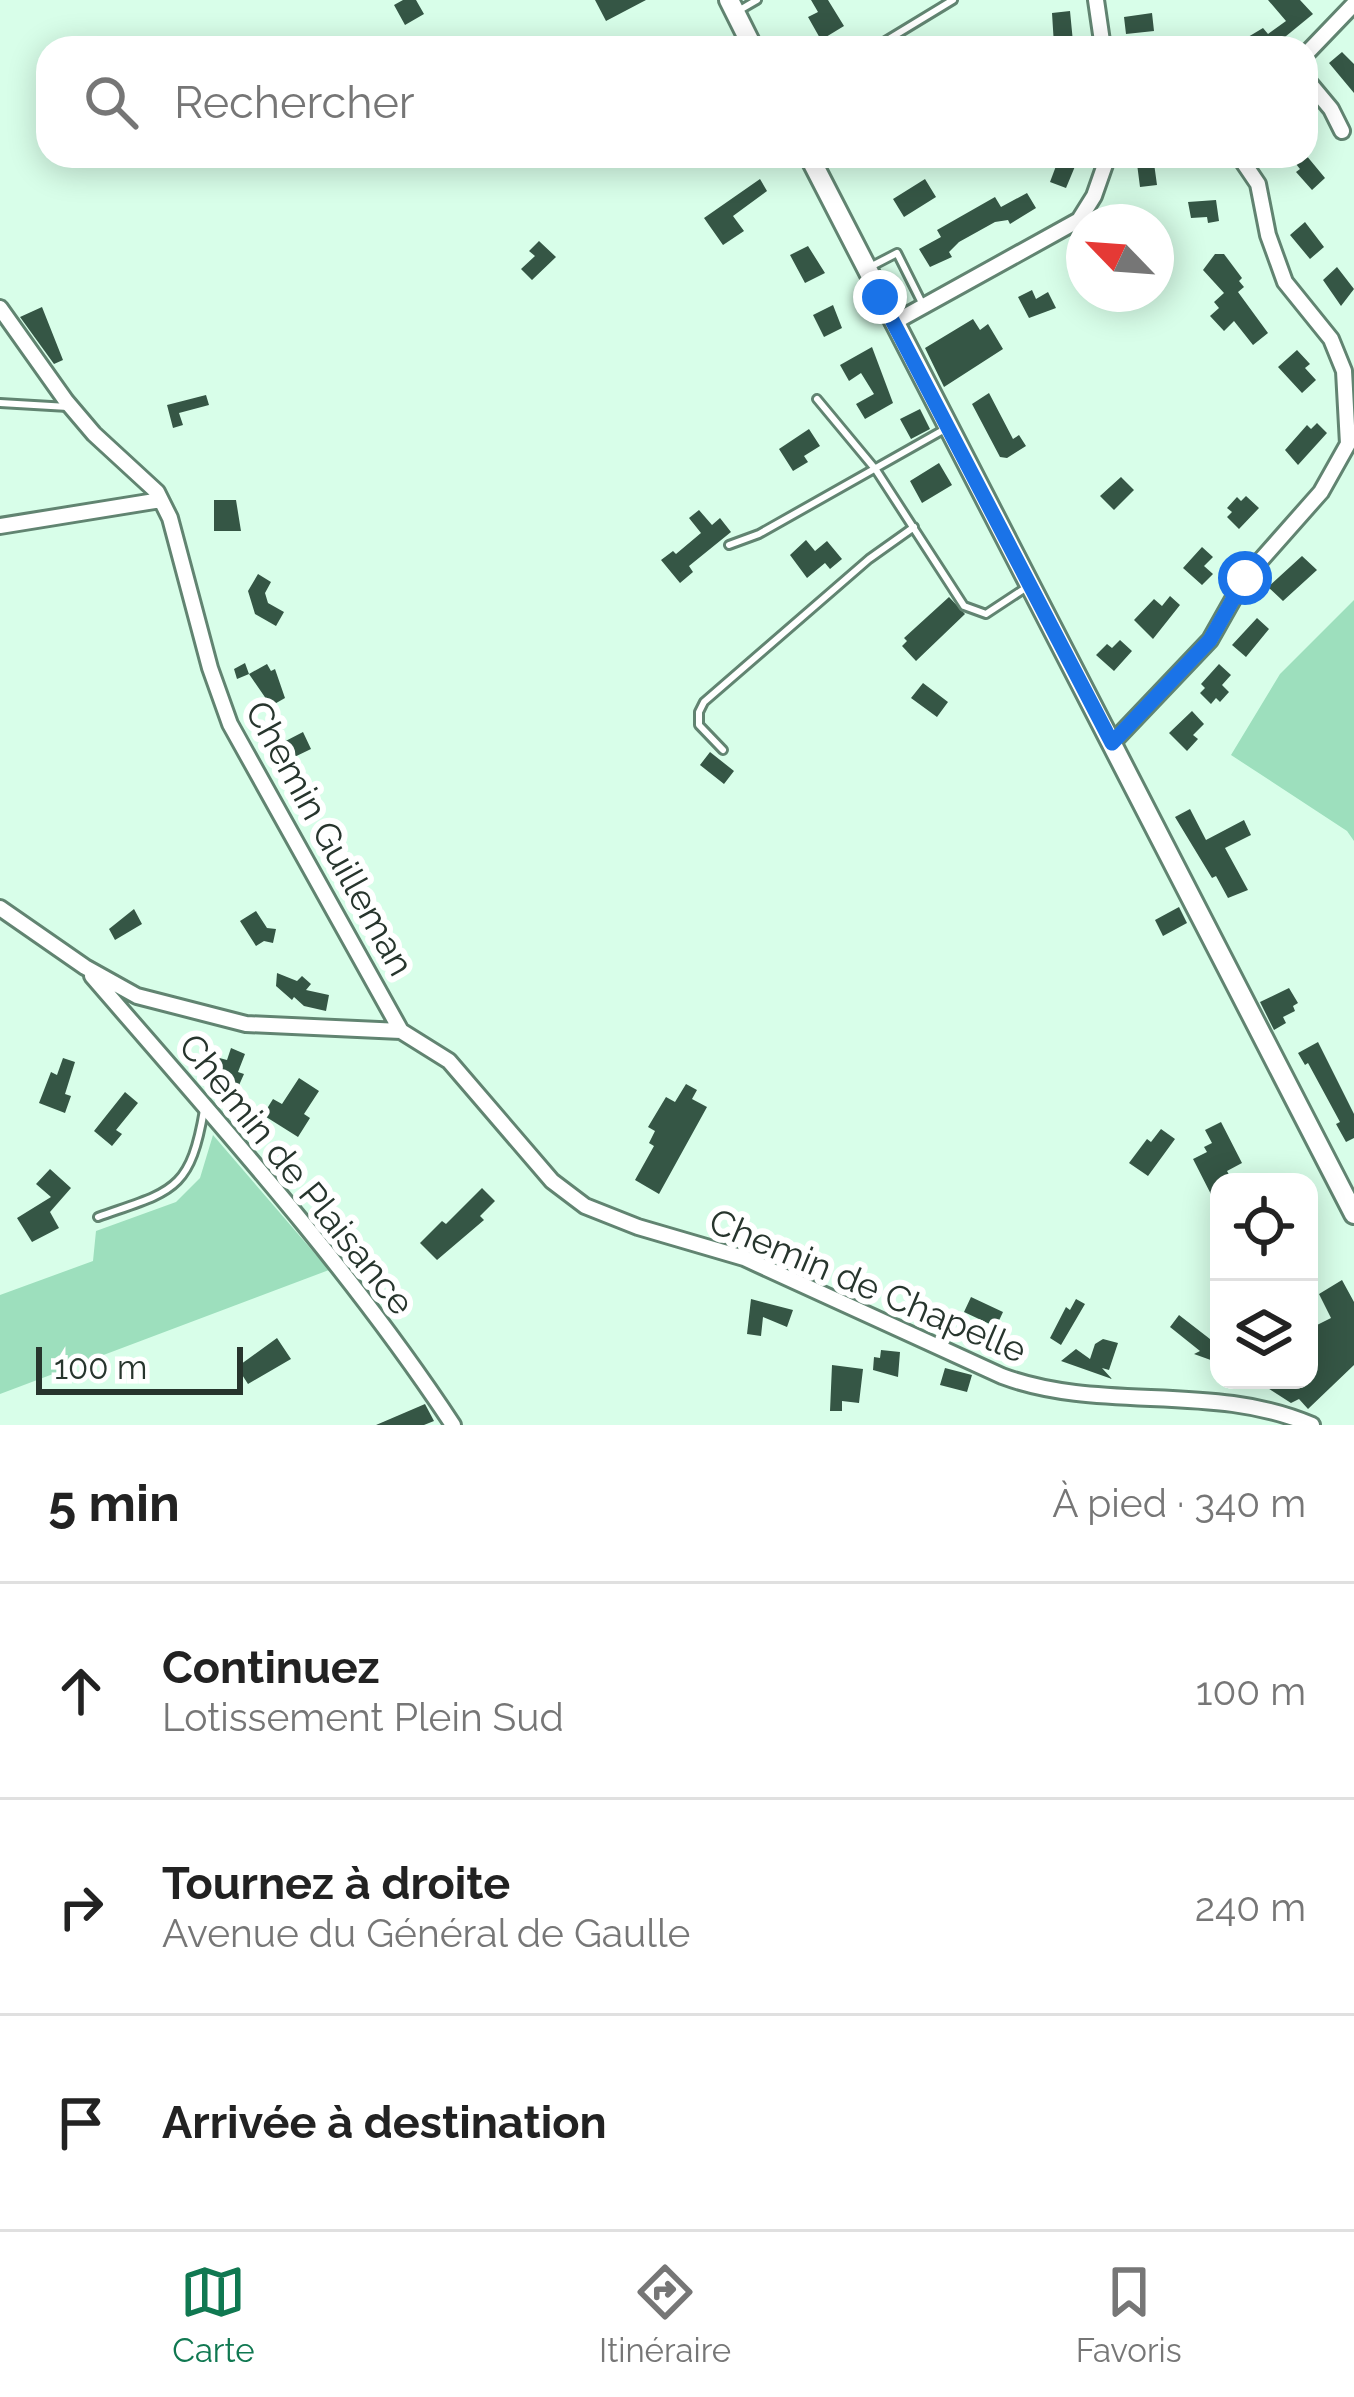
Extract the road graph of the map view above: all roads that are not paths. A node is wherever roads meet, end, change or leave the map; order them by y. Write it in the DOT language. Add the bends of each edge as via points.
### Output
graph roads {
  1 [pos="757,0"];
  2 [pos="953,0"];
  3 [pos="1096,0"];
  4 [pos="1354,4"];
  5 [pos="732,6"];
  6 [pos="747,36"];
  7 [pos="894,36"];
  8 [pos="1101,36"];
  9 [pos="1318,42"];
  10 [pos="1318,93"];
  11 [pos="1342,131"];
  12 [pos="814,168"];
  13 [pos="1104,168"];
  14 [pos="1248,168"];
  15 [pos="866,269"];
  16 [pos="923,306"];
  17 [pos="0,308"];
  18 [pos="893,323"];
  19 [pos="817,399"];
  20 [pos="0,403"];
  21 [pos="71,407"];
  22 [pos="948,427"];
  23 [pos="876,470"];
  24 [pos="161,500"];
  25 [pos="0,526"];
  26 [pos="914,527"];
  27 [pos="729,545"];
  28 [pos="1030,585"];
  29 [pos="1112,743"];
  30 [pos="723,750"];
  31 [pos="0,908"];
  32 [pos="85,967"];
  33 [pos="401,1031"];
  34 [pos="205,1107"];
  35 [pos="1354,1214"];
  36 [pos="98,1217"];
  37 [pos="453,1425"];
  38 [pos="1312,1425"];
  1 -- 5 [label="lane"];
  2 -- 7 [label="lane"];
  3 -- 8 [label="street"];
  4 -- 9 [label="street"];
  5 -- 6 [label="main road"];
  10 -- 11 [label="street"];
  12 -- 15 [label="main road"];
  13 -- 16 [label="street" via="1078,220"];
  14 -- 29 [label="street" via="1285,282 1331,339 1344,371 1348,444 1322,492 1245,578 1210,640"];
  15 -- 16 [label="lane" via="897,254"];
  15 -- 18 [label="main road"];
  16 -- 18 [label="street"];
  17 -- 21 [label="street, Chemin Guilleman"];
  18 -- 22 [label="main road"];
  19 -- 23 [label="lane"];
  20 -- 21 [label="lane"];
  21 -- 24 [label="street, Chemin Guilleman"];
  22 -- 23 [label="lane"];
  22 -- 28 [label="main road"];
  23 -- 26 [label="lane"];
  23 -- 27 [label="lane"];
  24 -- 25 [label="street"];
  24 -- 33 [label="street, Chemin Guilleman" via="230,724"];
  26 -- 28 [label="lane" via="954,596 974,613 986,614"];
  26 -- 30 [label="lane" via="704,701 699,725"];
  28 -- 29 [label="main road"];
  29 -- 35 [label="main road"];
  31 -- 32 [label="street"];
  32 -- 33 [label="street" via="137,996 246,1024"];
  32 -- 34 [label="street, Chemin de Plaisance"];
  33 -- 38 [label="street, Chemin de Chapelle" via="449,1061 552,1181 585,1206 744,1258 1037,1389 1256,1406"];
  34 -- 36 [label="lane" via="197,1152 181,1180"];
  34 -- 37 [label="street, Chemin de Plaisance" via="409,1357"];
}
